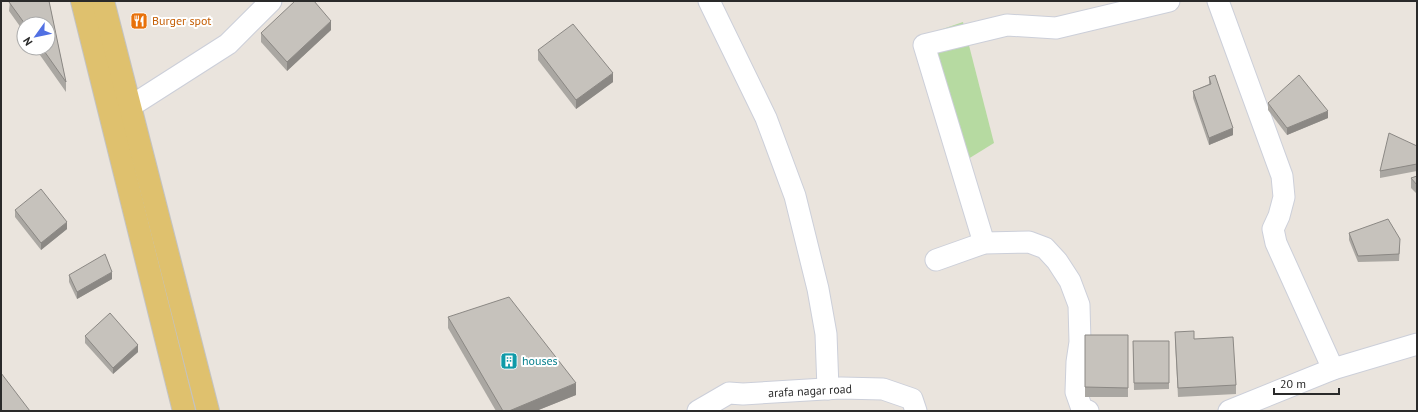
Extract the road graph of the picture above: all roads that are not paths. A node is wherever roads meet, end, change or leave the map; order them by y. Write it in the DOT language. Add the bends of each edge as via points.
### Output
graph roads {
  1 [pos="82,1"];
  2 [pos="103,1"];
  3 [pos="272,1"];
  4 [pos="709,1"];
  5 [pos="1169,1"];
  6 [pos="1218,1"];
  7 [pos="131,106"];
  8 [pos="984,243"];
  9 [pos="936,260"];
  10 [pos="1417,344"];
  11 [pos="1333,369"];
  12 [pos="828,389"];
  13 [pos="184,411"];
  14 [pos="208,411"];
  15 [pos="698,411"];
  16 [pos="916,411"];
  17 [pos="1088,411"];
  18 [pos="1229,411"];
  1 -- 13 [label="main road"];
  2 -- 7 [label="main road"];
  3 -- 7 [label="street" via="228,44"];
  4 -- 12 [label="street" via="766,118 795,196 826,334"];
  5 -- 8 [label="street" via="1056,28 1007,25 924,45"];
  6 -- 11 [label="street" via="1282,176 1284,197 1273,229 1276,243"];
  7 -- 14 [label="main road"];
  8 -- 9 [label="street"];
  8 -- 17 [label="street" via="1030,242 1045,248 1057,260 1067,276 1079,304 1080,342 1076,392 1082,409"];
  10 -- 11 [label="street"];
  11 -- 18 [label="street"];
  12 -- 15 [label="street, arafa nagar road" via="729,393"];
  12 -- 16 [label="street, arafa nagar road" via="883,389 912,399"];
}
